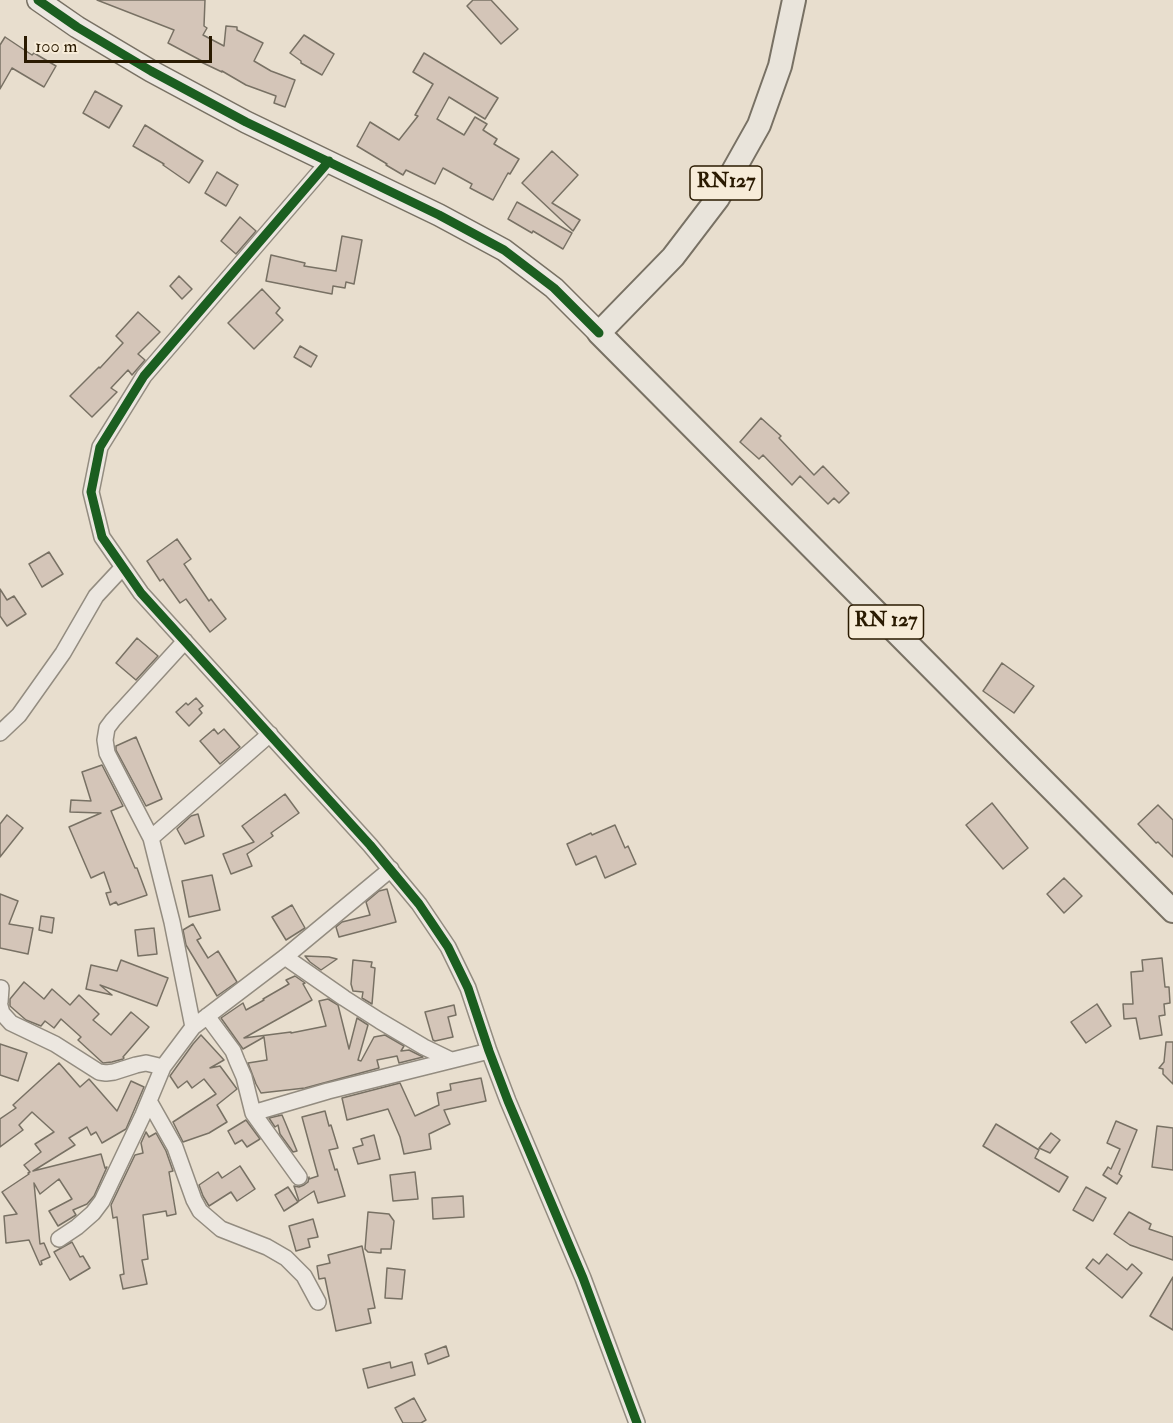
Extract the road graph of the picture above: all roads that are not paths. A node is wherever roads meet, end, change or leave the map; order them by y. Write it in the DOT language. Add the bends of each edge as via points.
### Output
graph roads {
  1 [pos="38,0"];
  2 [pos="794,0"];
  3 [pos="329,161"];
  4 [pos="599,333"];
  5 [pos="123,567"];
  6 [pos="185,641"];
  7 [pos="0,733"];
  8 [pos="270,734"];
  9 [pos="151,838"];
  10 [pos="391,869"];
  11 [pos="1173,911"];
  12 [pos="285,957"];
  13 [pos="0,999"];
  14 [pos="207,1016"];
  15 [pos="193,1027"];
  16 [pos="489,1051"];
  17 [pos="451,1060"];
  18 [pos="163,1067"];
  19 [pos="148,1101"];
  20 [pos="253,1113"];
  21 [pos="299,1178"];
  22 [pos="59,1239"];
  23 [pos="318,1302"];
  24 [pos="637,1423"];
  1 -- 3 [label="street" via="151,71"];
  2 -- 4 [label="main road, RN127" via="780,66 759,125 718,198 673,257"];
  3 -- 4 [label="street" via="504,250 554,288"];
  3 -- 5 [label="street" via="144,376 100,447 91,492 102,537"];
  4 -- 11 [label="main road, RN 127"];
  5 -- 6 [label="street"];
  5 -- 7 [label="street" via="96,596 63,653 19,715"];
  6 -- 8 [label="street"];
  6 -- 9 [label="street" via="107,728 107,753"];
  8 -- 9 [label="street"];
  8 -- 10 [label="street"];
  9 -- 15 [label="street"];
  10 -- 12 [label="street"];
  10 -- 16 [label="street" via="448,947 468,988"];
  12 -- 14 [label="street"];
  12 -- 17 [label="street" via="380,1021"];
  13 -- 18 [label="street" via="2,1013 11,1023 55,1044 99,1072 146,1063"];
  14 -- 15 [label="street"];
  14 -- 20 [label="street" via="233,1051"];
  15 -- 18 [label="street"];
  16 -- 17 [label="street"];
  16 -- 24 [label="street" via="583,1278"];
  17 -- 20 [label="street"];
  18 -- 19 [label="street"];
  19 -- 22 [label="street" via="102,1201 93,1213"];
  19 -- 23 [label="street" via="175,1147 200,1211 221,1229 286,1258 303,1276"];
  20 -- 21 [label="street"];
}
